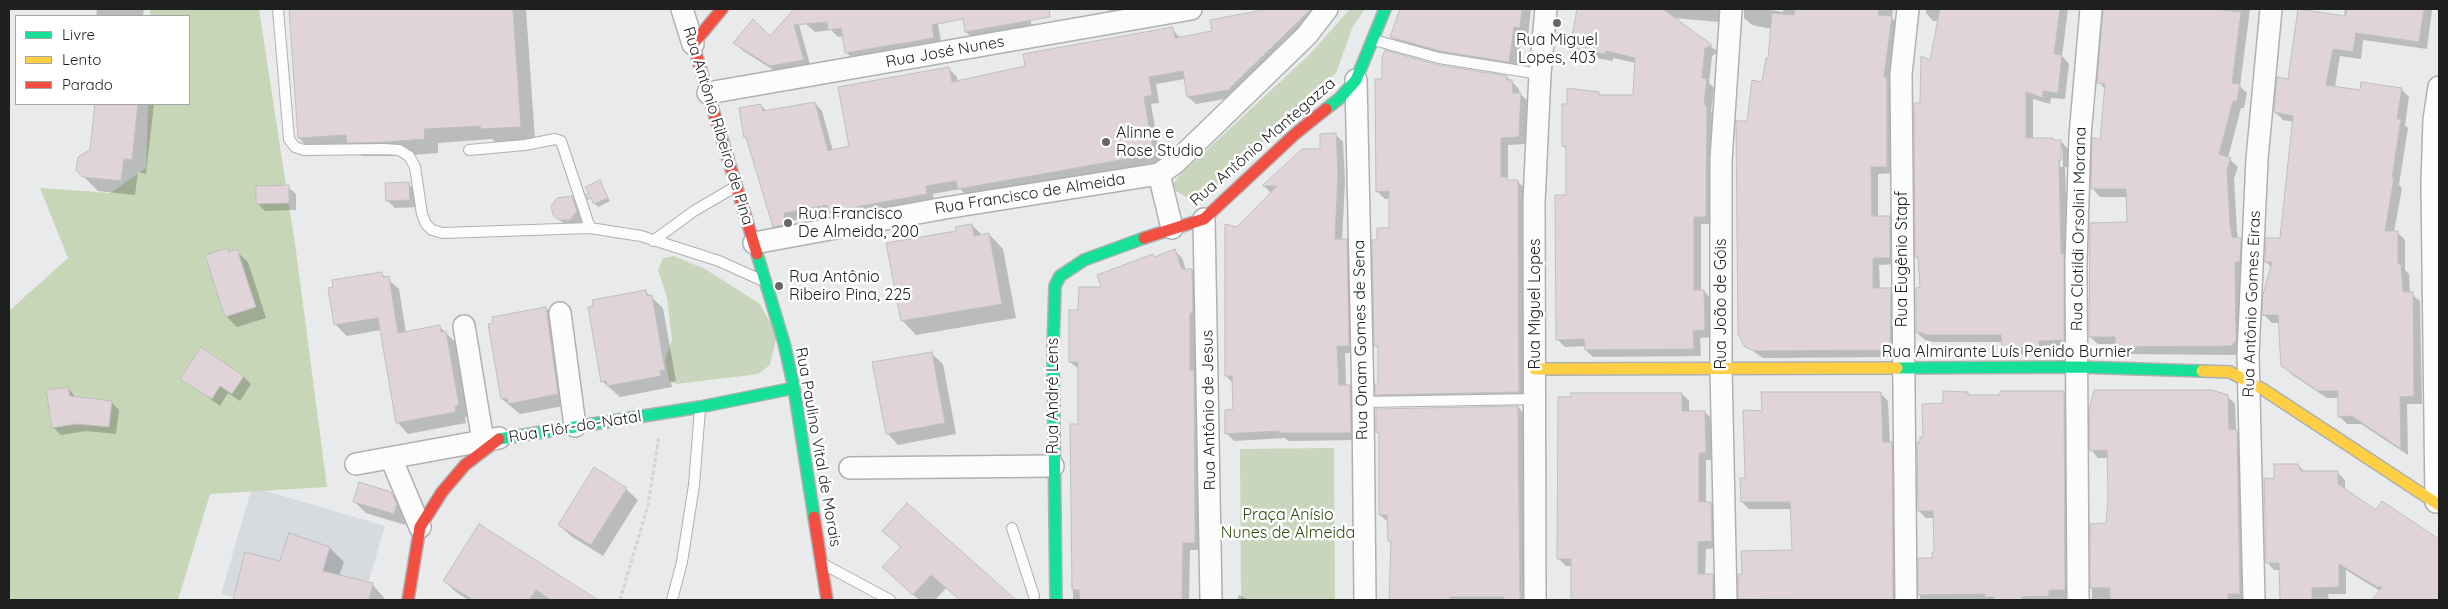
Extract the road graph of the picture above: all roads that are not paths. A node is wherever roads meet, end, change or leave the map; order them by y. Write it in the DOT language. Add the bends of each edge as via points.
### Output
graph roads {
  1 [pos="278,9"];
  2 [pos="682,9"];
  3 [pos="722,9"];
  4 [pos="1185,9"];
  5 [pos="1327,9"];
  6 [pos="1385,9"];
  7 [pos="1546,9"];
  8 [pos="1731,9"];
  9 [pos="1908,9"];
  10 [pos="2091,9"];
  11 [pos="2271,9"];
  12 [pos="1372,40"];
  13 [pos="693,44"];
  14 [pos="1540,74"];
  15 [pos="1356,80"];
  16 [pos="2439,88"];
  17 [pos="708,93"];
  18 [pos="469,150"];
  19 [pos="1159,174"];
  20 [pos="736,187"];
  21 [pos="1204,219"];
  22 [pos="590,228"];
  23 [pos="1172,228"];
  24 [pos="653,241"];
  25 [pos="754,243"];
  26 [pos="767,282"];
  27 [pos="560,314"];
  28 [pos="464,326"];
  29 [pos="2078,367"];
  30 [pos="1721,368"];
  31 [pos="1903,368"];
  32 [pos="1535,369"];
  33 [pos="2248,380"];
  34 [pos="794,388"];
  35 [pos="1535,399"];
  36 [pos="1363,402"];
  37 [pos="700,407"];
  38 [pos="576,426"];
  39 [pos="491,440"];
  40 [pos="391,458"];
  41 [pos="356,464"];
  42 [pos="1053,466"];
  43 [pos="850,468"];
  44 [pos="2437,503"];
  45 [pos="420,527"];
  46 [pos="1012,528"];
  47 [pos="821,563"];
  48 [pos="1056,597"];
  49 [pos="1030,598"];
  50 [pos="408,600"];
  51 [pos="672,600"];
  52 [pos="827,600"];
  53 [pos="890,600"];
  54 [pos="1211,600"];
  55 [pos="1365,600"];
  56 [pos="1535,600"];
  57 [pos="1726,600"];
  58 [pos="1906,600"];
  59 [pos="2078,600"];
  60 [pos="2254,600"];
  1 -- 22 [label="lane" via="287,130 295,147 304,150 399,150 409,156 422,214 432,230 443,233"];
  2 -- 13 [label="street, Rua Antônio Ribeiro de Pina"];
  3 -- 13 [label="street"];
  4 -- 17 [label="street, Rua José Nunes"];
  5 -- 19 [label="street, Rua Francisco de Almeida" via="1307,36 1175,163"];
  6 -- 12 [label="street, Rua Antônio Mantegazza"];
  7 -- 14 [label="street, Rua Miguel Lopes"];
  8 -- 30 [label="street, Rua João de Góis" via="1721,160"];
  9 -- 31 [label="street, Rua Eugênio Stapf" via="1901,74"];
  10 -- 29 [label="street, Rua Clotildi Orsolini Morana" via="2080,136 2076,262"];
  11 -- 33 [label="street, Rua Antônio Gomes Eiras" via="2257,159"];
  12 -- 14 [label="lane" via="1439,58"];
  12 -- 15 [label="street, Rua Antônio Mantegazza"];
  13 -- 17 [label="street, Rua Antônio Ribeiro de Pina"];
  14 -- 32 [label="street, Rua Miguel Lopes" via="1534,202"];
  15 -- 21 [label="street, Rua Antônio Mantegazza"];
  15 -- 36 [label="street, Rua Onam Gomes de Sena"];
  16 -- 44 [label="street" via="2434,120 2432,184"];
  17 -- 20 [label="street, Rua Antônio Ribeiro de Pina"];
  18 -- 22 [label="lane" via="555,139 561,141"];
  19 -- 23 [label="street"];
  19 -- 25 [label="street, Rua Francisco de Almeida"];
  20 -- 24 [label="lane" via="694,211"];
  20 -- 25 [label="street, Rua Antônio Ribeiro de Pina"];
  21 -- 23 [label="street, Rua Antônio Mantegazza"];
  21 -- 54 [label="street, Rua Antônio de Jesus"];
  22 -- 24 [label="lane"];
  23 -- 42 [label="street, Rua André Lens" via="1084,260 1060,276 1055,286"];
  24 -- 26 [label="lane" via="719,261"];
  25 -- 26 [label="street, Rua Paulino Vital de Morais"];
  26 -- 34 [label="street, Rua Paulino Vital de Morais"];
  27 -- 38 [label="street"];
  28 -- 39 [label="street"];
  29 -- 31 [label="street, Rua Almirante Luís Penido Burnier"];
  29 -- 33 [label="street, Rua Almirante Luís Penido Burnier" via="2215,370"];
  29 -- 59 [label="street, Rua Clotildi Orsolini Morana"];
  30 -- 31 [label="street, Rua Almirante Luís Penido Burnier"];
  30 -- 32 [label="street, Rua Almirante Luís Penido Burnier"];
  30 -- 57 [label="street, Rua João de Góis"];
  31 -- 58 [label="street, Rua Eugênio Stapf"];
  32 -- 35 [label="street, Rua Miguel Lopes"];
  33 -- 44 [label="street, Rua Almirante Luís Penido Burnier"];
  33 -- 60 [label="street, Rua Antônio Gomes Eiras"];
  34 -- 37 [label="street, Rua Flôr-do-Natal"];
  34 -- 47 [label="street, Rua Paulino Vital de Morais"];
  35 -- 36 [label="lane"];
  35 -- 56 [label="street, Rua Miguel Lopes"];
  36 -- 55 [label="street, Rua Onam Gomes de Sena"];
  37 -- 38 [label="street, Rua Flôr-do-Natal"];
  37 -- 51 [label="lane" via="694,485 682,562"];
  38 -- 39 [label="street, Rua Flôr-do-Natal"];
  39 -- 40 [label="street, Rua Flôr-do-Natal"];
  39 -- 45 [label="street" via="442,492"];
  40 -- 41 [label="street, Rua Flôr-do-Natal"];
  40 -- 45 [label="street"];
  42 -- 43 [label="street, Rua André Lens"];
  42 -- 48 [label="street"];
  45 -- 50 [label="street"];
  46 -- 49 [label="lane"];
  47 -- 52 [label="street, Rua Paulino Vital de Morais"];
  47 -- 53 [label="lane"];
  48 -- 49 [label="lane"];
}
